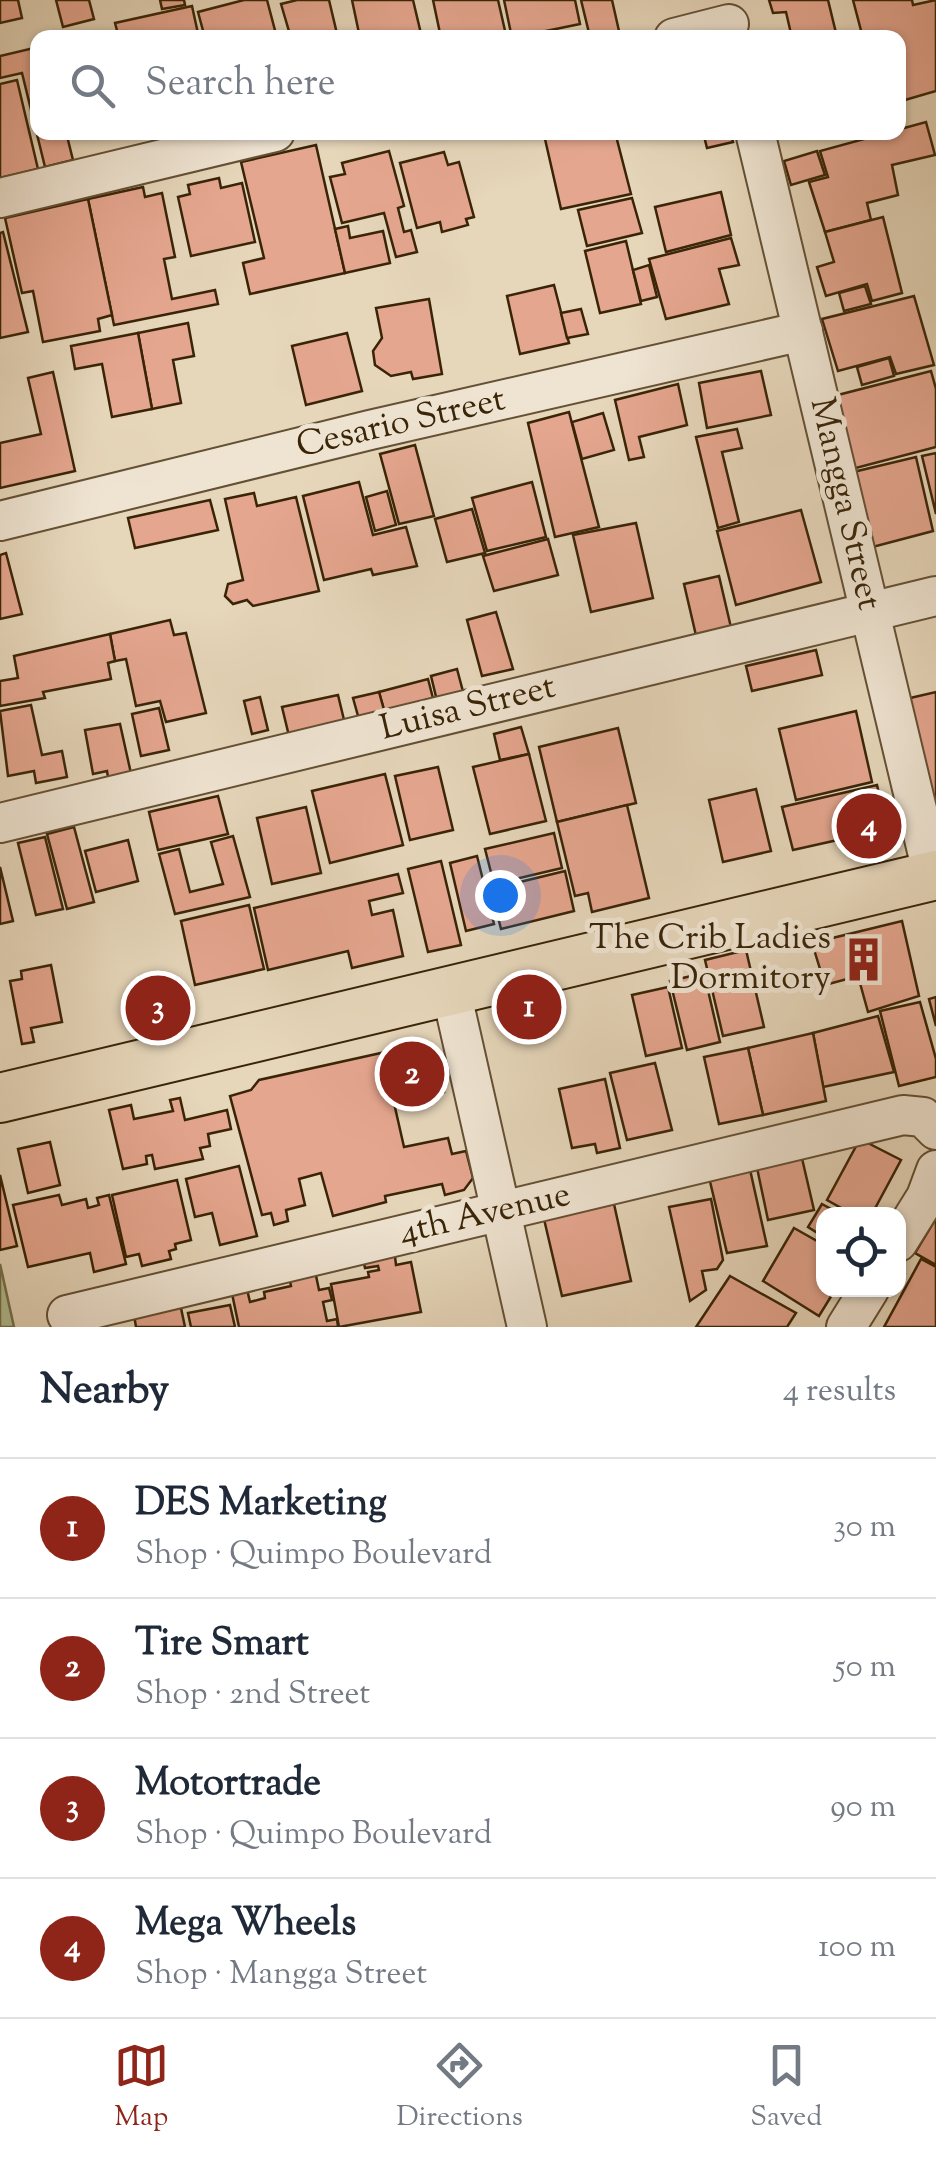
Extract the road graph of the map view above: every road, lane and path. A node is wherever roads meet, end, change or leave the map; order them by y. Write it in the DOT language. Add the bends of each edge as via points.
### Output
graph roads {
  1 [pos="728,21"];
  2 [pos="699,30"];
  3 [pos="243,140"];
  4 [pos="757,140"];
  5 [pos="0,198"];
  6 [pos="803,331"];
  7 [pos="0,521"];
  8 [pos="936,596"];
  9 [pos="870,612"];
  10 [pos="0,823"];
  11 [pos="935,876"];
  12 [pos="452,990"];
  13 [pos="0,1098"];
  14 [pos="919,1123"];
  15 [pos="936,1170"];
  16 [pos="501,1212"];
  17 [pos="906,1229"];
  18 [pos="865,1297"];
  19 [pos="67,1315"];
  20 [pos="528,1327"];
  21 [pos="846,1327"];
  1 -- 2 [label="street"];
  3 -- 5 [label="street"];
  4 -- 6 [label="street, Mangga Street"];
  6 -- 7 [label="street, Cesario Street"];
  6 -- 9 [label="street, Mangga Street"];
  8 -- 9 [label="street, Luisa Street"];
  9 -- 10 [label="street, Luisa Street"];
  9 -- 11 [label="street, Mangga Street"];
  11 -- 12 [label="main road"];
  12 -- 13 [label="main road"];
  12 -- 16 [label="street"];
  14 -- 16 [label="street, 4th Avenue"];
  15 -- 17 [label="street"];
  16 -- 19 [label="street, 4th Avenue"];
  16 -- 20 [label="street"];
  18 -- 21 [label="street"];
}
